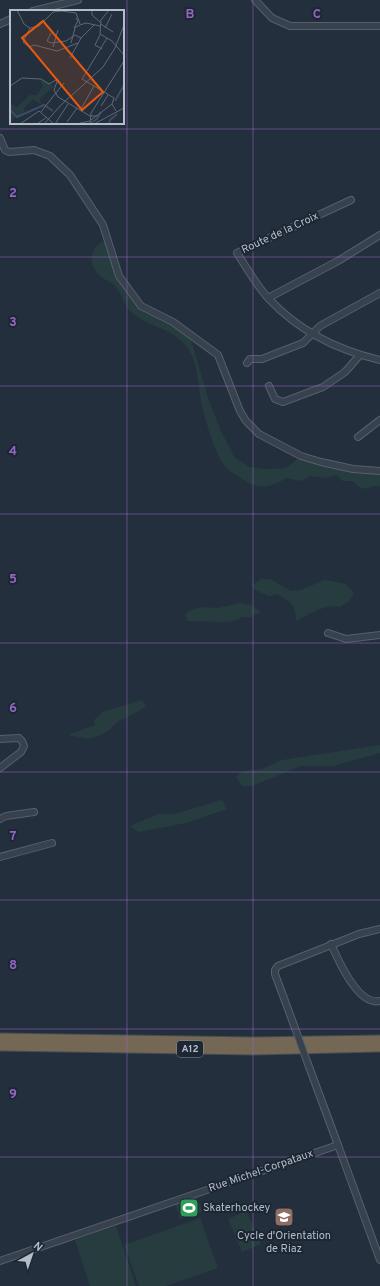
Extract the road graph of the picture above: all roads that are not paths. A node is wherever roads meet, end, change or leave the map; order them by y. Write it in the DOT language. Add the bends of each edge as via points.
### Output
graph roads {
  1 [pos="78,0"];
  2 [pos="255,0"];
  3 [pos="37,10"];
  4 [pos="10,19"];
  5 [pos="0,24"];
  6 [pos="380,26"];
  7 [pos="0,138"];
  8 [pos="351,200"];
  9 [pos="380,235"];
  10 [pos="380,293"];
  11 [pos="268,298"];
  12 [pos="312,334"];
  13 [pos="360,355"];
  14 [pos="380,360"];
  15 [pos="247,363"];
  16 [pos="269,386"];
  17 [pos="380,420"];
  18 [pos="358,437"];
  19 [pos="380,471"];
  20 [pos="328,633"];
  21 [pos="380,635"];
  22 [pos="0,739"];
  23 [pos="0,768"];
  24 [pos="34,812"];
  25 [pos="0,819"];
  26 [pos="52,843"];
  27 [pos="0,857"];
  28 [pos="380,930"];
  29 [pos="331,944"];
  30 [pos="380,1001"];
  31 [pos="0,1038"];
  32 [pos="380,1040"];
  33 [pos="0,1046"];
  34 [pos="380,1047"];
  35 [pos="338,1146"];
  36 [pos="380,1260"];
  37 [pos="0,1261"];
  1 -- 3 [label="street"];
  2 -- 6 [label="street" via="272,18 290,26"];
  4 -- 5 [label="street"];
  7 -- 19 [label="street" via="5,150 34,150 50,156 70,175 103,225 119,276 141,306 173,322 218,355 240,411 259,434 301,456 353,468"];
  8 -- 11 [label="street, Route de la Croix" via="237,253"];
  9 -- 11 [label="street" via="338,261"];
  10 -- 12 [label="street" via="320,326"];
  11 -- 12 [label="street, Route de la Croix"];
  12 -- 13 [label="street, Route de la Croix"];
  12 -- 15 [label="street" via="303,343 262,359 250,359"];
  13 -- 14 [label="street, Route de la Croix"];
  13 -- 16 [label="street" via="345,372 323,388 283,402 275,399"];
  17 -- 18 [label="street"];
  20 -- 21 [label="street" via="346,639"];
  22 -- 23 [label="street" via="19,738 24,746"];
  24 -- 25 [label="street"];
  26 -- 27 [label="street"];
  28 -- 29 [label="street" via="358,934"];
  29 -- 30 [label="street" via="348,980 368,999"];
  29 -- 35 [label="street, bridge" via="282,963 275,970"];
  31 -- 32 [label="highway, A12" via="254,1042"];
  33 -- 34 [label="highway, A12" via="253,1050"];
  35 -- 36 [label="street"];
  35 -- 37 [label="street, Rue Michel-Corpataux"];
}
